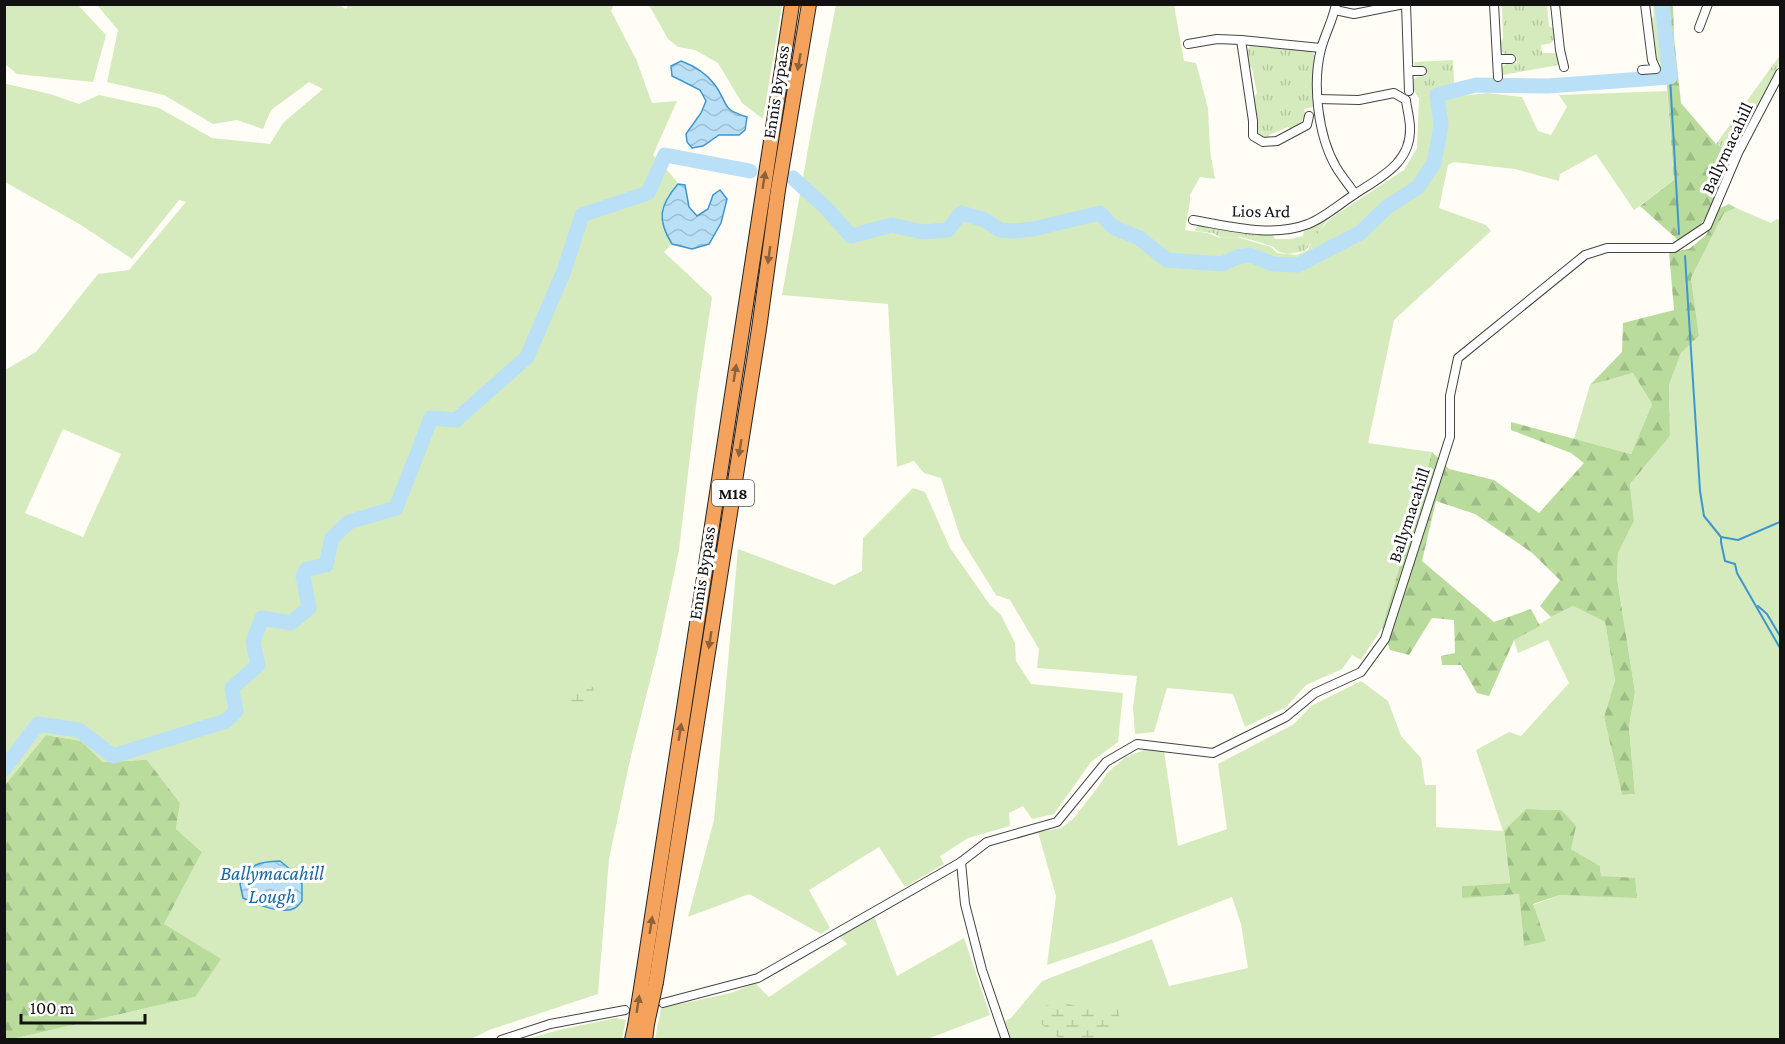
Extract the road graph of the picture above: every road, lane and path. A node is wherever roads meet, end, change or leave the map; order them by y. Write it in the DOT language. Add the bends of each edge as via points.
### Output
graph roads {
  1 [pos="809,4"];
  2 [pos="1405,4"];
  3 [pos="1494,4"];
  4 [pos="1555,4"];
  5 [pos="1645,4"];
  6 [pos="1708,4"];
  7 [pos="1336,7"];
  8 [pos="790,9"];
  9 [pos="1699,28"];
  10 [pos="1241,40"];
  11 [pos="1188,44"];
  12 [pos="1321,48"];
  13 [pos="1497,59"];
  14 [pos="1511,60"];
  15 [pos="1564,67"];
  16 [pos="1642,70"];
  17 [pos="1409,71"];
  18 [pos="1422,71"];
  19 [pos="1780,73"];
  20 [pos="1498,77"];
  21 [pos="1409,91"];
  22 [pos="1318,99"];
  23 [pos="1309,116"];
  24 [pos="1355,194"];
  25 [pos="1193,220"];
  26 [pos="961,862"];
  27 [pos="649,982"];
  28 [pos="663,1003"];
  29 [pos="625,1010"];
  30 [pos="638,1030"];
  31 [pos="501,1040"];
  32 [pos="645,1040"];
  33 [pos="1006,1040"];
  1 -- 27 [label="highway, Ennis Bypass / M18, one-way" via="757,341"];
  2 -- 7 [label="street" via="1354,14"];
  2 -- 17 [label="street"];
  3 -- 13 [label="street"];
  4 -- 15 [label="street" via="1556,51"];
  5 -- 16 [label="street" via="1656,69"];
  6 -- 9 [label="street"];
  7 -- 12 [label="street"];
  27 -- 8 [label="highway, Ennis Bypass / M18, one-way"];
  10 -- 11 [label="street"];
  10 -- 12 [label="street"];
  10 -- 23 [label="street" via="1253,136 1263,142 1277,141 1307,124"];
  12 -- 22 [label="street"];
  13 -- 14 [label="street"];
  13 -- 20 [label="street"];
  17 -- 18 [label="street"];
  17 -- 21 [label="street"];
  19 -- 26 [label="street, Ballymacahill" via="1738,153 1707,226 1674,248 1607,248 1586,255 1458,358 1450,396 1450,437 1384,639 1360,672 1315,693 1286,717 1213,753 1137,744 1106,762 1057,822 987,842"];
  22 -- 24 [label="street" via="1324,136 1336,166"];
  22 -- 24 [label="street, Lios Ard" via="1359,100 1394,93 1406,100 1408,147 1396,166"];
  24 -- 25 [label="street, Lios Ard" via="1310,224 1290,229 1237,228"];
  26 -- 28 [label="street, Ballymacahill" via="758,978"];
  26 -- 33 [label="street" via="965,904"];
  27 -- 30 [label="highway, Ennis Bypass / M18, bridge"];
  29 -- 31 [label="street" via="550,1024"];
  30 -- 32 [label="highway, Ennis Bypass / M18"];
}
